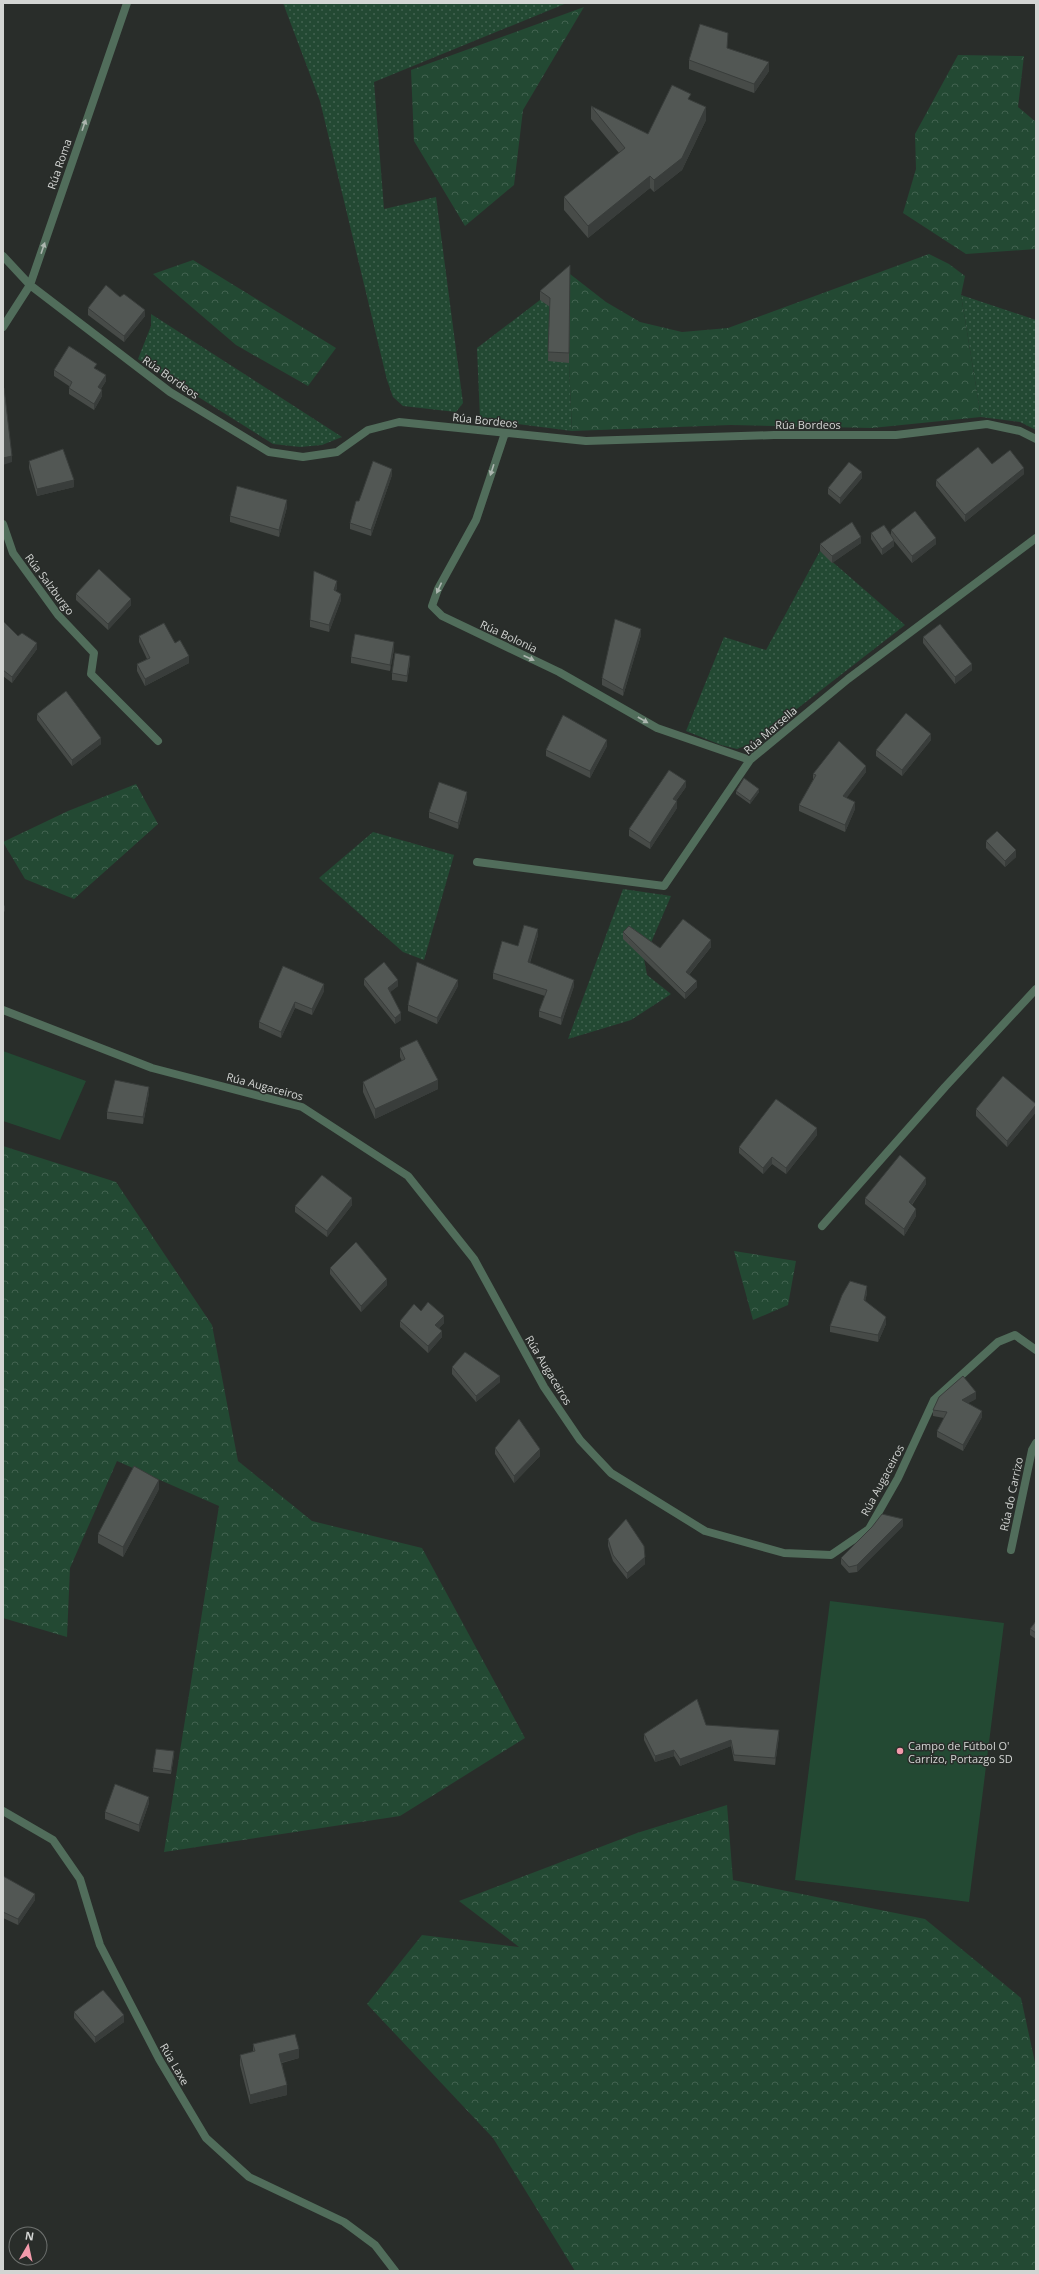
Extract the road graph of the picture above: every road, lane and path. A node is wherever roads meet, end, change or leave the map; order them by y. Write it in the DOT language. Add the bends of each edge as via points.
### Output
graph roads {
  1 [pos="127,3"];
  2 [pos="3,256"];
  3 [pos="30,285"];
  4 [pos="3,328"];
  5 [pos="505,433"];
  6 [pos="1036,439"];
  7 [pos="3,524"];
  8 [pos="1036,538"];
  9 [pos="158,742"];
  10 [pos="750,760"];
  11 [pos="477,862"];
  12 [pos="1036,989"];
  13 [pos="3,1010"];
  14 [pos="822,1226"];
  15 [pos="1036,1350"];
  16 [pos="1036,1443"];
  17 [pos="1011,1550"];
  18 [pos="3,1811"];
  19 [pos="395,2271"];
  3 -- 1 [label="street, Rúa Roma, one-way"];
  2 -- 3 [label="street, Rúa Bordeos"];
  3 -- 4 [label="street, Rúa Roma"];
  3 -- 5 [label="street, Rúa Bordeos" via="170,392 269,452 303,457 337,452 368,430 399,422"];
  5 -- 6 [label="street, Rúa Bordeos" via="586,441 774,435 896,435 987,424 1020,431"];
  5 -- 10 [label="street, Rúa Bolonia, one-way" via="476,520 438,589 432,606 442,616 559,672 657,728"];
  7 -- 9 [label="street, Rúa Salzburgo" via="13,553 58,615 94,653 91,674"];
  8 -- 10 [label="street, Rúa Marsella" via="848,679"];
  10 -- 11 [label="street, Rúa Marsella" via="664,886"];
  12 -- 14 [label="street"];
  13 -- 15 [label="street, Rúa Augaceiros" via="152,1068 302,1106 408,1176 474,1259 544,1387 580,1440 611,1473 705,1531 784,1553 831,1555 869,1529 898,1478 934,1400 998,1342 1015,1335"];
  16 -- 17 [label="street, Rúa do Carrizo" via="1032,1450"];
  18 -- 19 [label="street, Rúa Laxe" via="52,1840 80,1879 100,1945 159,2059 206,2138 249,2177 344,2222 375,2245"];
}
